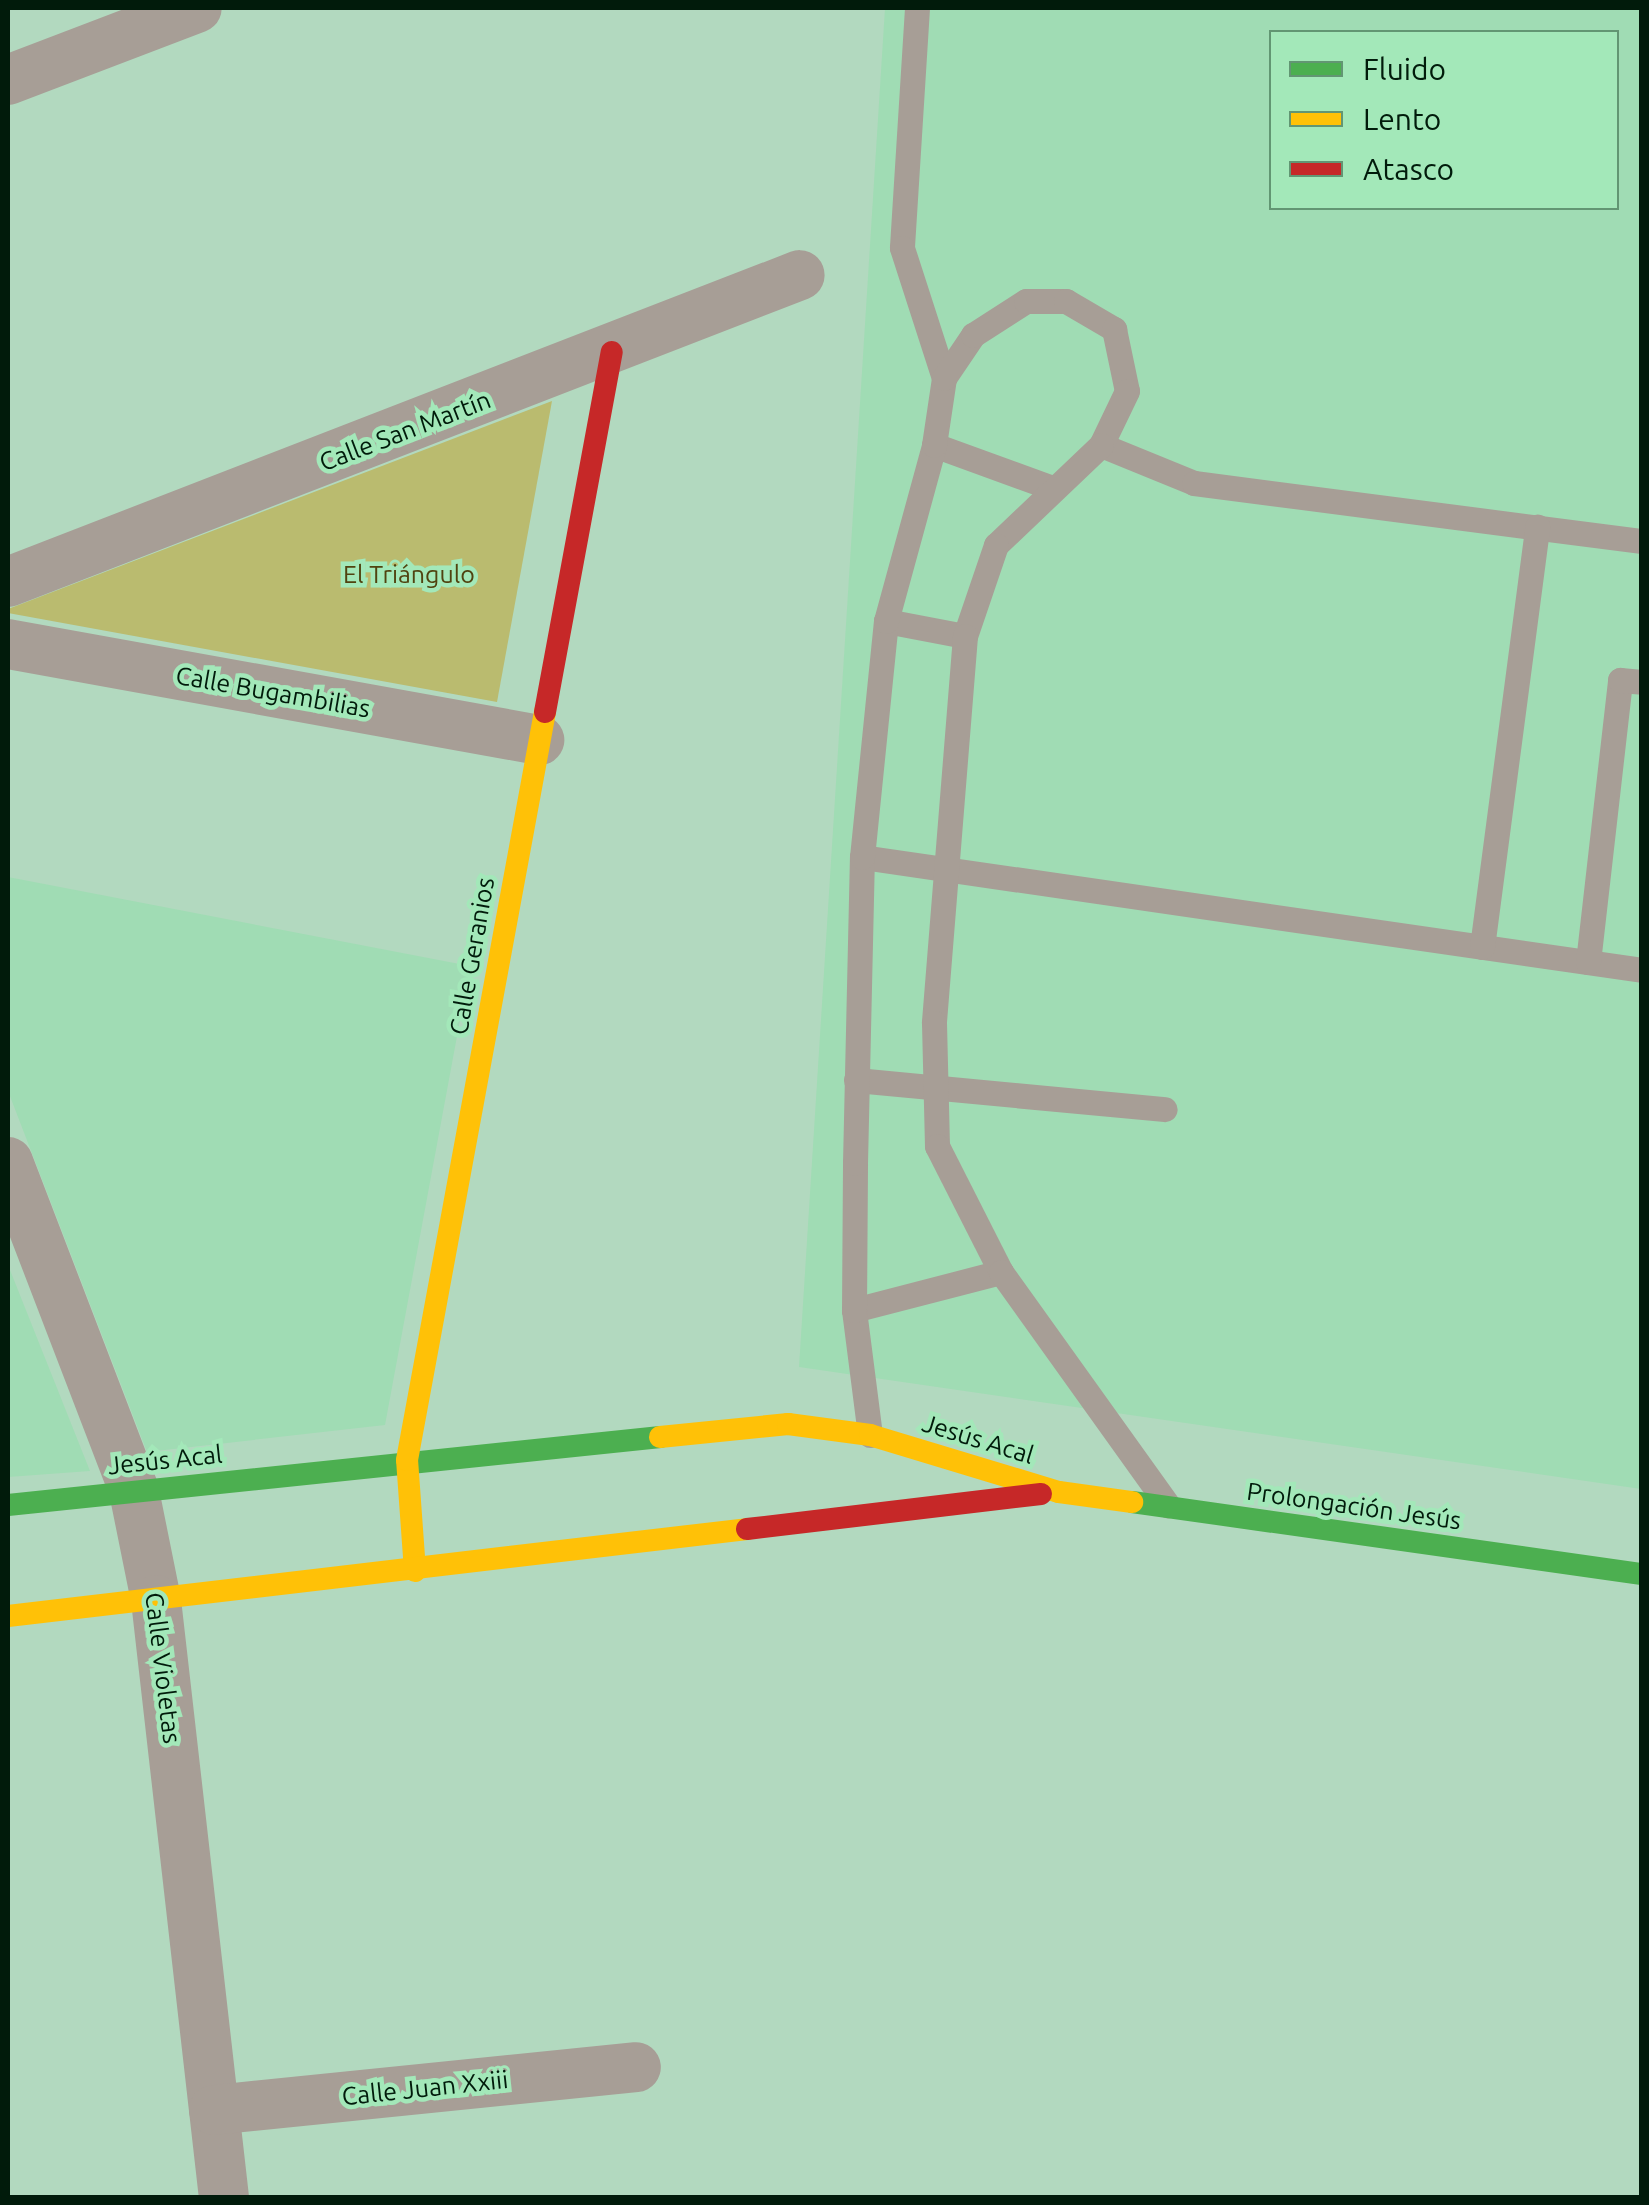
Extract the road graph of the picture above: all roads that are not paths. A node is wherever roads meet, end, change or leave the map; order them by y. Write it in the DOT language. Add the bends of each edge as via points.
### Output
graph roads {
  1 [pos="197,8"];
  2 [pos="918,8"];
  3 [pos="8,80"];
  4 [pos="800,274"];
  5 [pos="612,352"];
  6 [pos="944,378"];
  7 [pos="934,445"];
  8 [pos="1101,445"];
  9 [pos="1052,488"];
  10 [pos="1538,528"];
  11 [pos="1642,541"];
  12 [pos="8,582"];
  13 [pos="886,621"];
  14 [pos="965,636"];
  15 [pos="8,644"];
  16 [pos="1642,682"];
  17 [pos="540,740"];
  18 [pos="862,857"];
  19 [pos="946,870"];
  20 [pos="1482,947"];
  21 [pos="1588,962"];
  22 [pos="1642,970"];
  23 [pos="856,1080"];
  24 [pos="935,1084"];
  25 [pos="1165,1109"];
  26 [pos="8,1162"];
  27 [pos="1001,1272"];
  28 [pos="854,1310"];
  29 [pos="870,1435"];
  30 [pos="407,1460"];
  31 [pos="134,1491"];
  32 [pos="1059,1492"];
  33 [pos="8,1505"];
  34 [pos="1170,1508"];
  35 [pos="415,1572"];
  36 [pos="1642,1574"];
  37 [pos="156,1600"];
  38 [pos="8,1616"];
  39 [pos="636,2067"];
  40 [pos="214,2110"];
  41 [pos="224,2198"];
  1 -- 3 [label="street"];
  2 -- 6 [label="lane" via="902,248"];
  4 -- 5 [label="street, Calle San Martín"];
  5 -- 12 [label="street, Calle San Martín"];
  5 -- 17 [label="street, Calle Geranios"];
  6 -- 7 [label="lane"];
  6 -- 8 [label="lane" via="973,334 1026,301 1066,302 1114,329 1128,391"];
  7 -- 9 [label="lane"];
  7 -- 13 [label="lane"];
  8 -- 9 [label="lane"];
  8 -- 10 [label="lane" via="1194,483"];
  9 -- 14 [label="lane" via="996,545"];
  10 -- 11 [label="lane"];
  10 -- 20 [label="lane"];
  13 -- 14 [label="lane"];
  13 -- 18 [label="lane"];
  14 -- 19 [label="lane"];
  15 -- 17 [label="street, Calle Bugambilias"];
  16 -- 21 [label="lane" via="1620,680"];
  17 -- 30 [label="street, Calle Geranios"];
  18 -- 19 [label="lane"];
  18 -- 23 [label="lane"];
  19 -- 20 [label="lane"];
  19 -- 24 [label="lane"];
  20 -- 21 [label="lane"];
  21 -- 22 [label="lane"];
  23 -- 24 [label="lane"];
  23 -- 28 [label="lane"];
  24 -- 25 [label="lane"];
  24 -- 27 [label="lane" via="937,1146"];
  26 -- 31 [label="street, Calle Violetas"];
  27 -- 28 [label="lane"];
  27 -- 34 [label="lane"];
  28 -- 29 [label="lane"];
  29 -- 30 [label="street, Jesús Acal" via="770,1424"];
  29 -- 32 [label="street, Jesús Acal"];
  30 -- 31 [label="street, Jesús Acal"];
  30 -- 35 [label="street, Calle Geranios"];
  31 -- 33 [label="street, Jesús Acal"];
  31 -- 37 [label="street, Calle Violetas"];
  32 -- 34 [label="street, Prolongación Jesús"];
  32 -- 35 [label="street, Jesús Acal"];
  34 -- 36 [label="street, Prolongación Jesús"];
  35 -- 37 [label="street, Jesús Acal"];
  37 -- 38 [label="street, Jesús Acal"];
  37 -- 40 [label="street, Calle Violetas"];
  39 -- 40 [label="street, Calle Juan Xxiii"];
  40 -- 41 [label="street, Calle Violetas"];
}
